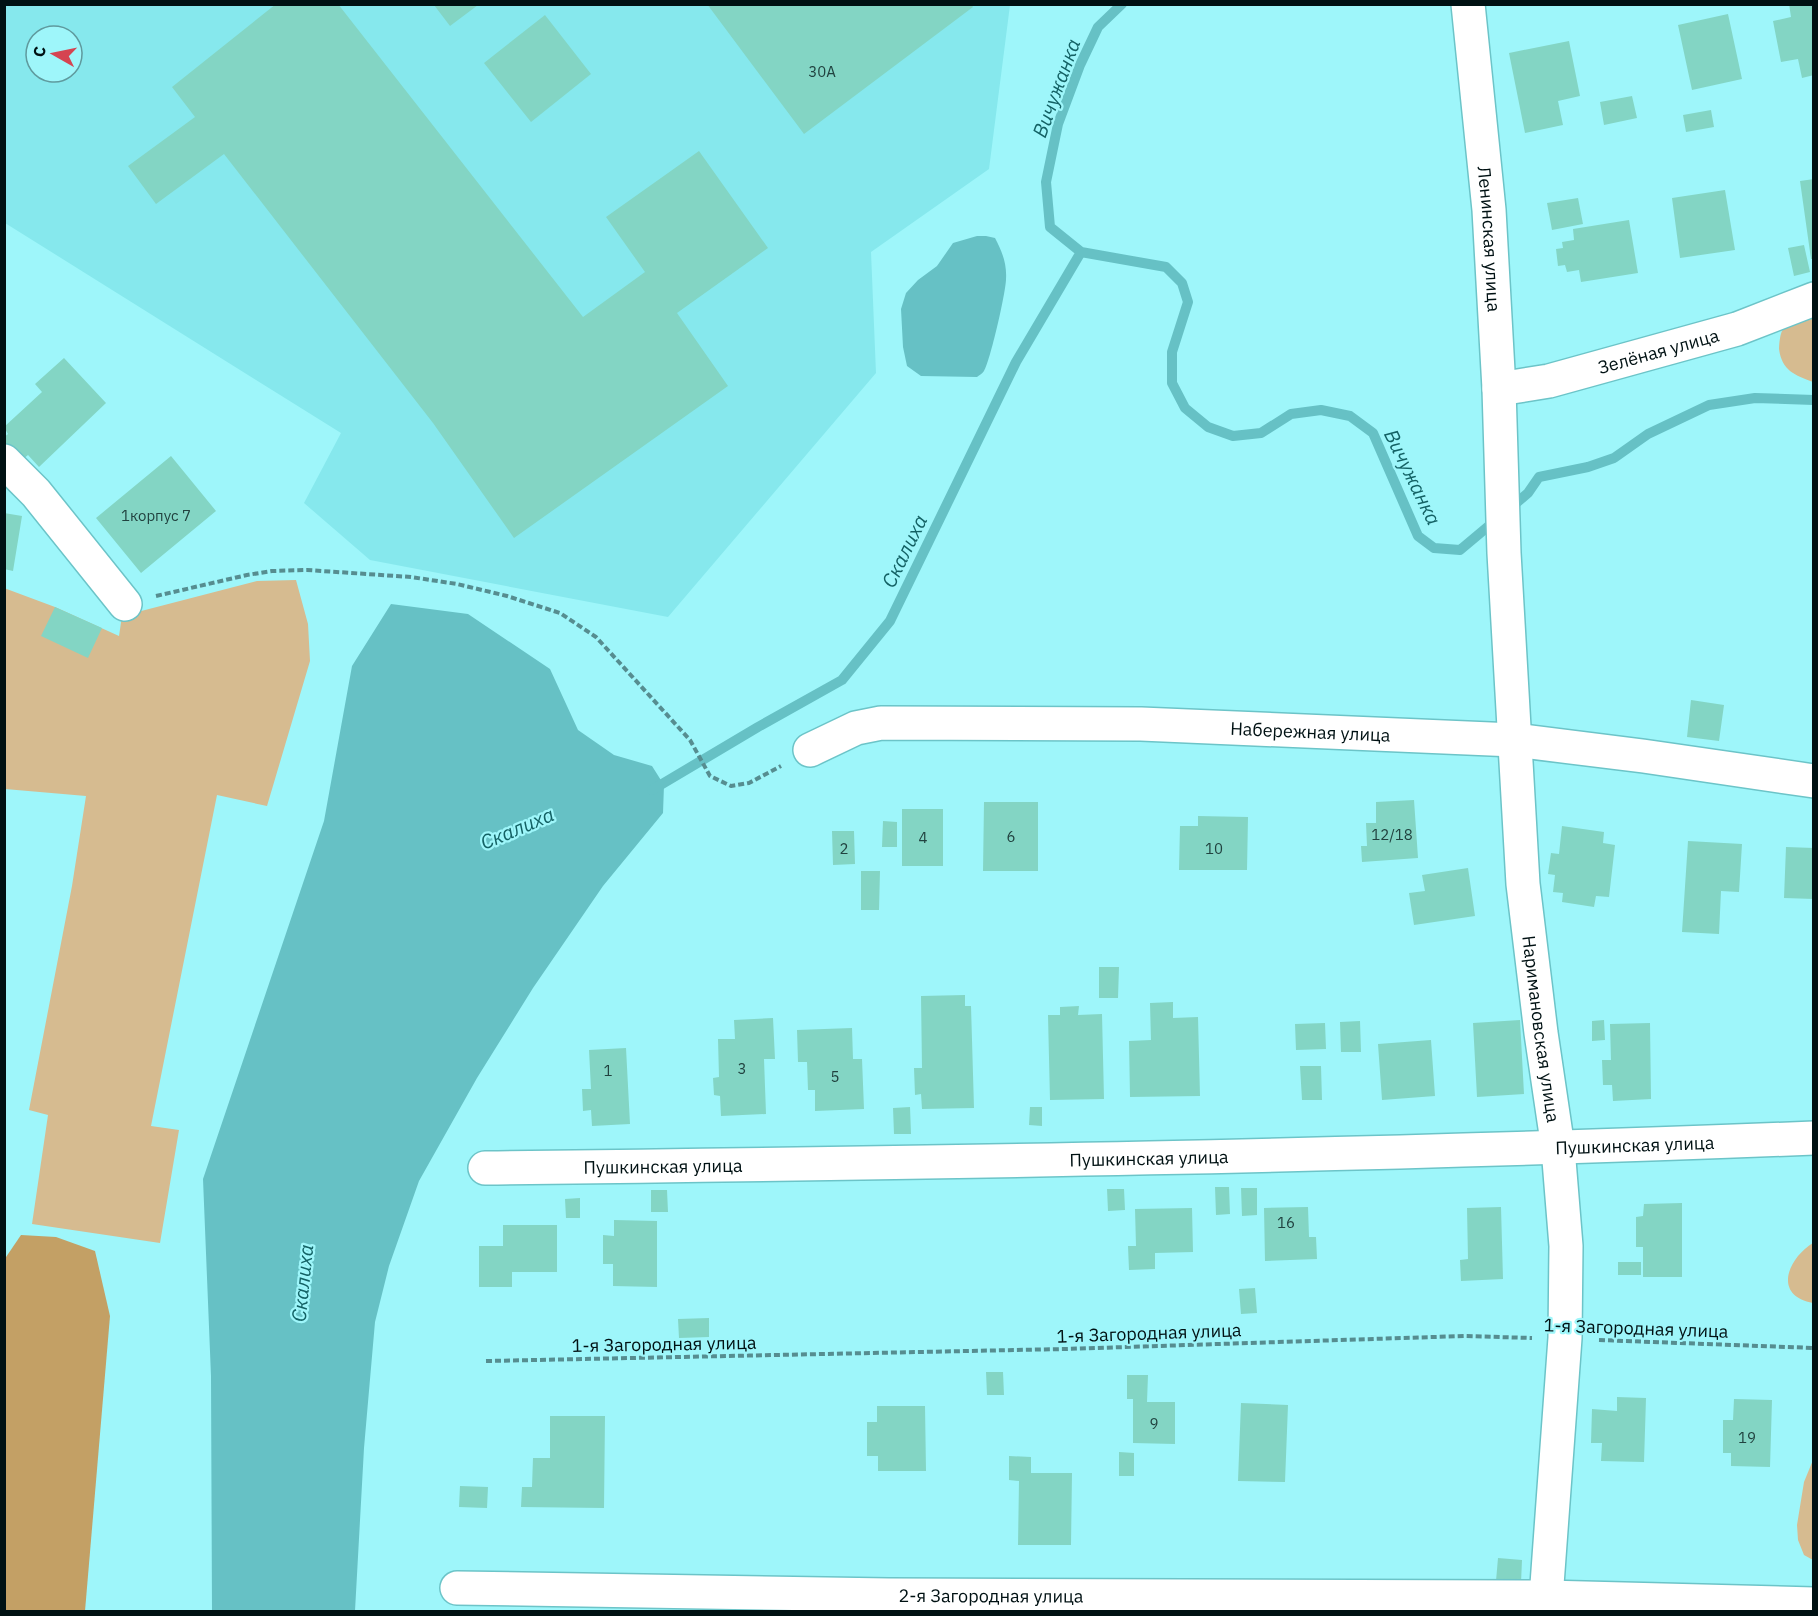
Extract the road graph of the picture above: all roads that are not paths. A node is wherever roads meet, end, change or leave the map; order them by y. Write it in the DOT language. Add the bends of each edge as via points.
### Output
graph roads {
  1 [pos="1475,6"];
  2 [pos="1814,299"];
  3 [pos="1499,389"];
  4 [pos="4,461"];
  5 [pos="1504,554"];
  6 [pos="125,604"];
  7 [pos="1514,740"];
  8 [pos="810,750"];
  9 [pos="1814,781"];
  10 [pos="1814,1138"];
  11 [pos="1558,1148"];
  12 [pos="485,1167"];
  13 [pos="457,1588"];
  14 [pos="1546,1604"];
  15 [pos="1814,1604"];
  1 -- 3 [label="street, Ленинская улица"];
  2 -- 3 [label="street, Зелёная улица" via="1737,329 1549,381"];
  3 -- 5 [label="street, Ленинская улица"];
  4 -- 6 [label="street" via="36,493"];
  5 -- 7 [label="street, Наримановская улица"];
  7 -- 8 [label="street, Набережная улица" via="1141,724 881,723 856,728"];
  7 -- 9 [label="street, Набережная улица"];
  7 -- 11 [label="street, Наримановская улица" via="1523,884"];
  10 -- 11 [label="street, Пушкинская улица"];
  11 -- 12 [label="street, Пушкинская улица" via="861,1164"];
  11 -- 14 [label="street, Наримановская улица" via="1566,1246 1565,1338"];
  13 -- 14 [label="street, 2-я Загородная улица"];
  14 -- 15 [label="street, 2-я Загородная улица"];
}
